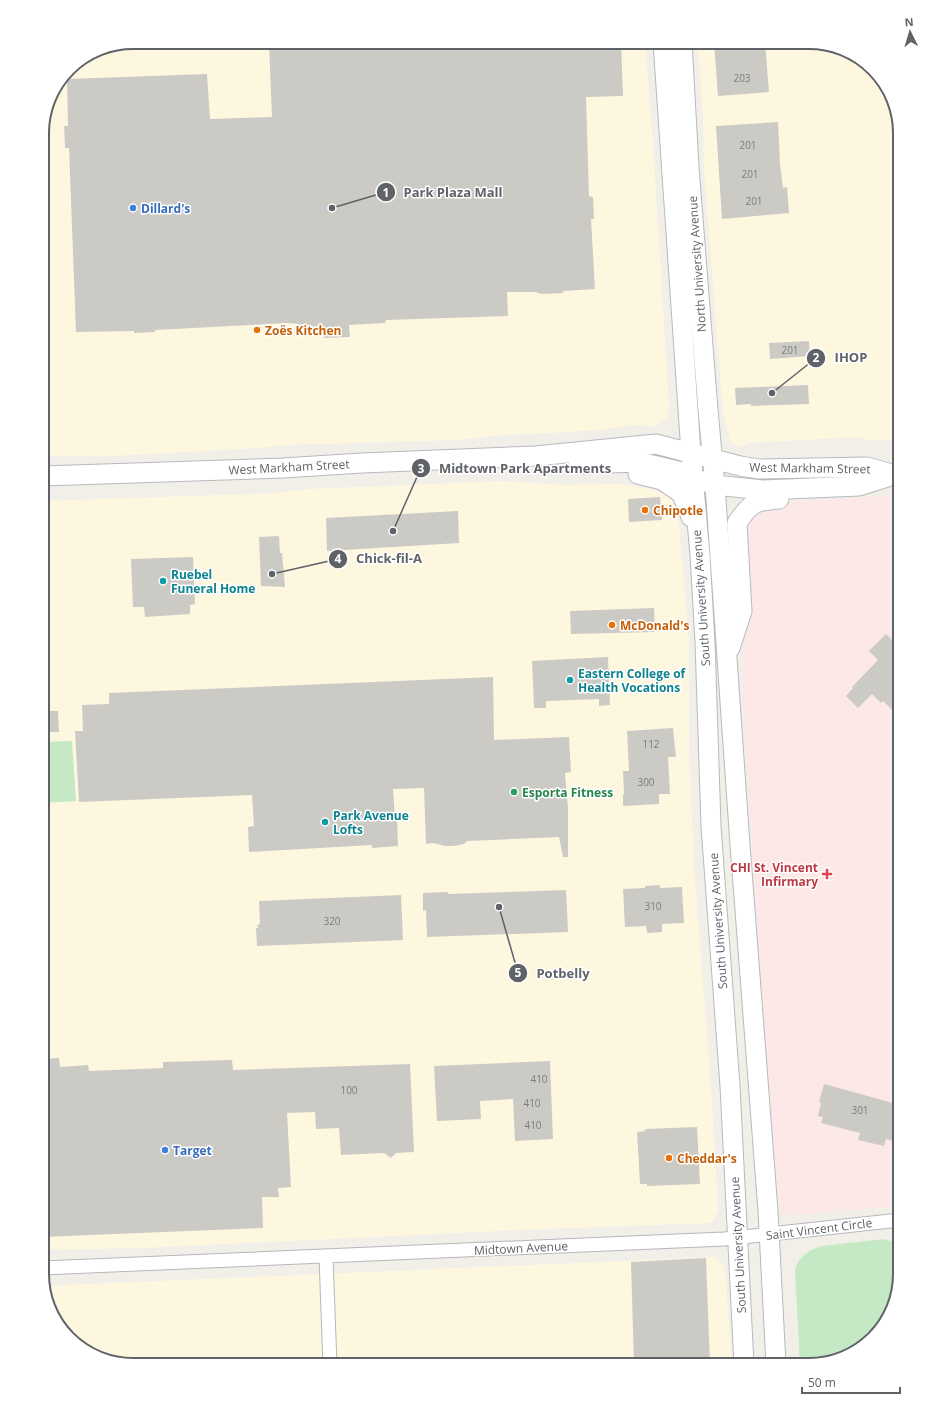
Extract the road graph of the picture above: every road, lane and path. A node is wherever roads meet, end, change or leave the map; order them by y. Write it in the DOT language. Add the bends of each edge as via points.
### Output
graph roads {
  1 [pos="663,49"];
  2 [pos="682,49"];
  3 [pos="691,453"];
  4 [pos="536,456"];
  5 [pos="712,459"];
  6 [pos="600,464"];
  7 [pos="893,473"];
  8 [pos="49,476"];
  9 [pos="893,476"];
  10 [pos="692,478"];
  11 [pos="715,485"];
  12 [pos="859,486"];
  13 [pos="699,543"];
  14 [pos="727,657"];
  15 [pos="893,1221"];
  16 [pos="770,1235"];
  17 [pos="738,1238"];
  18 [pos="326,1257"];
  19 [pos="49,1268"];
  20 [pos="330,1358"];
  21 [pos="744,1358"];
  22 [pos="776,1358"];
  1 -- 3 [label="main road, North University Avenue"];
  2 -- 5 [label="main road, North University Avenue"];
  3 -- 4 [label="main road, West Markham Street" via="656,444"];
  3 -- 5 [label="main road, West Markham Street"];
  3 -- 10 [label="main road, North University Avenue"];
  4 -- 6 [label="main road, West Markham Street" via="562,464"];
  4 -- 8 [label="main road, West Markham Street"];
  5 -- 7 [label="main road, West Markham Street" via="759,469 867,467"];
  5 -- 11 [label="main road, North University Avenue"];
  6 -- 10 [label="main road, West Markham Street" via="640,462 678,471"];
  6 -- 13 [label="main road" via="662,480 681,494"];
  9 -- 12 [label="main road, West Markham Street"];
  10 -- 11 [label="main road, West Markham Street"];
  10 -- 13 [label="main road, South University Avenue"];
  11 -- 12 [label="main road, West Markham Street" via="763,490"];
  11 -- 14 [label="main road, South University Avenue"];
  12 -- 14 [label="main road" via="836,494 762,500 752,504 744,512 737,523 742,612"];
  13 -- 17 [label="main road, South University Avenue" via="711,826"];
  14 -- 16 [label="main road, South University Avenue"];
  15 -- 16 [label="street, Saint Vincent Circle"];
  16 -- 17 [label="street, Saint Vincent Circle"];
  16 -- 22 [label="main road, South University Avenue"];
  17 -- 18 [label="street, Midtown Avenue"];
  17 -- 21 [label="main road, South University Avenue"];
  18 -- 19 [label="street, Midtown Avenue"];
  18 -- 20 [label="street"];
}
